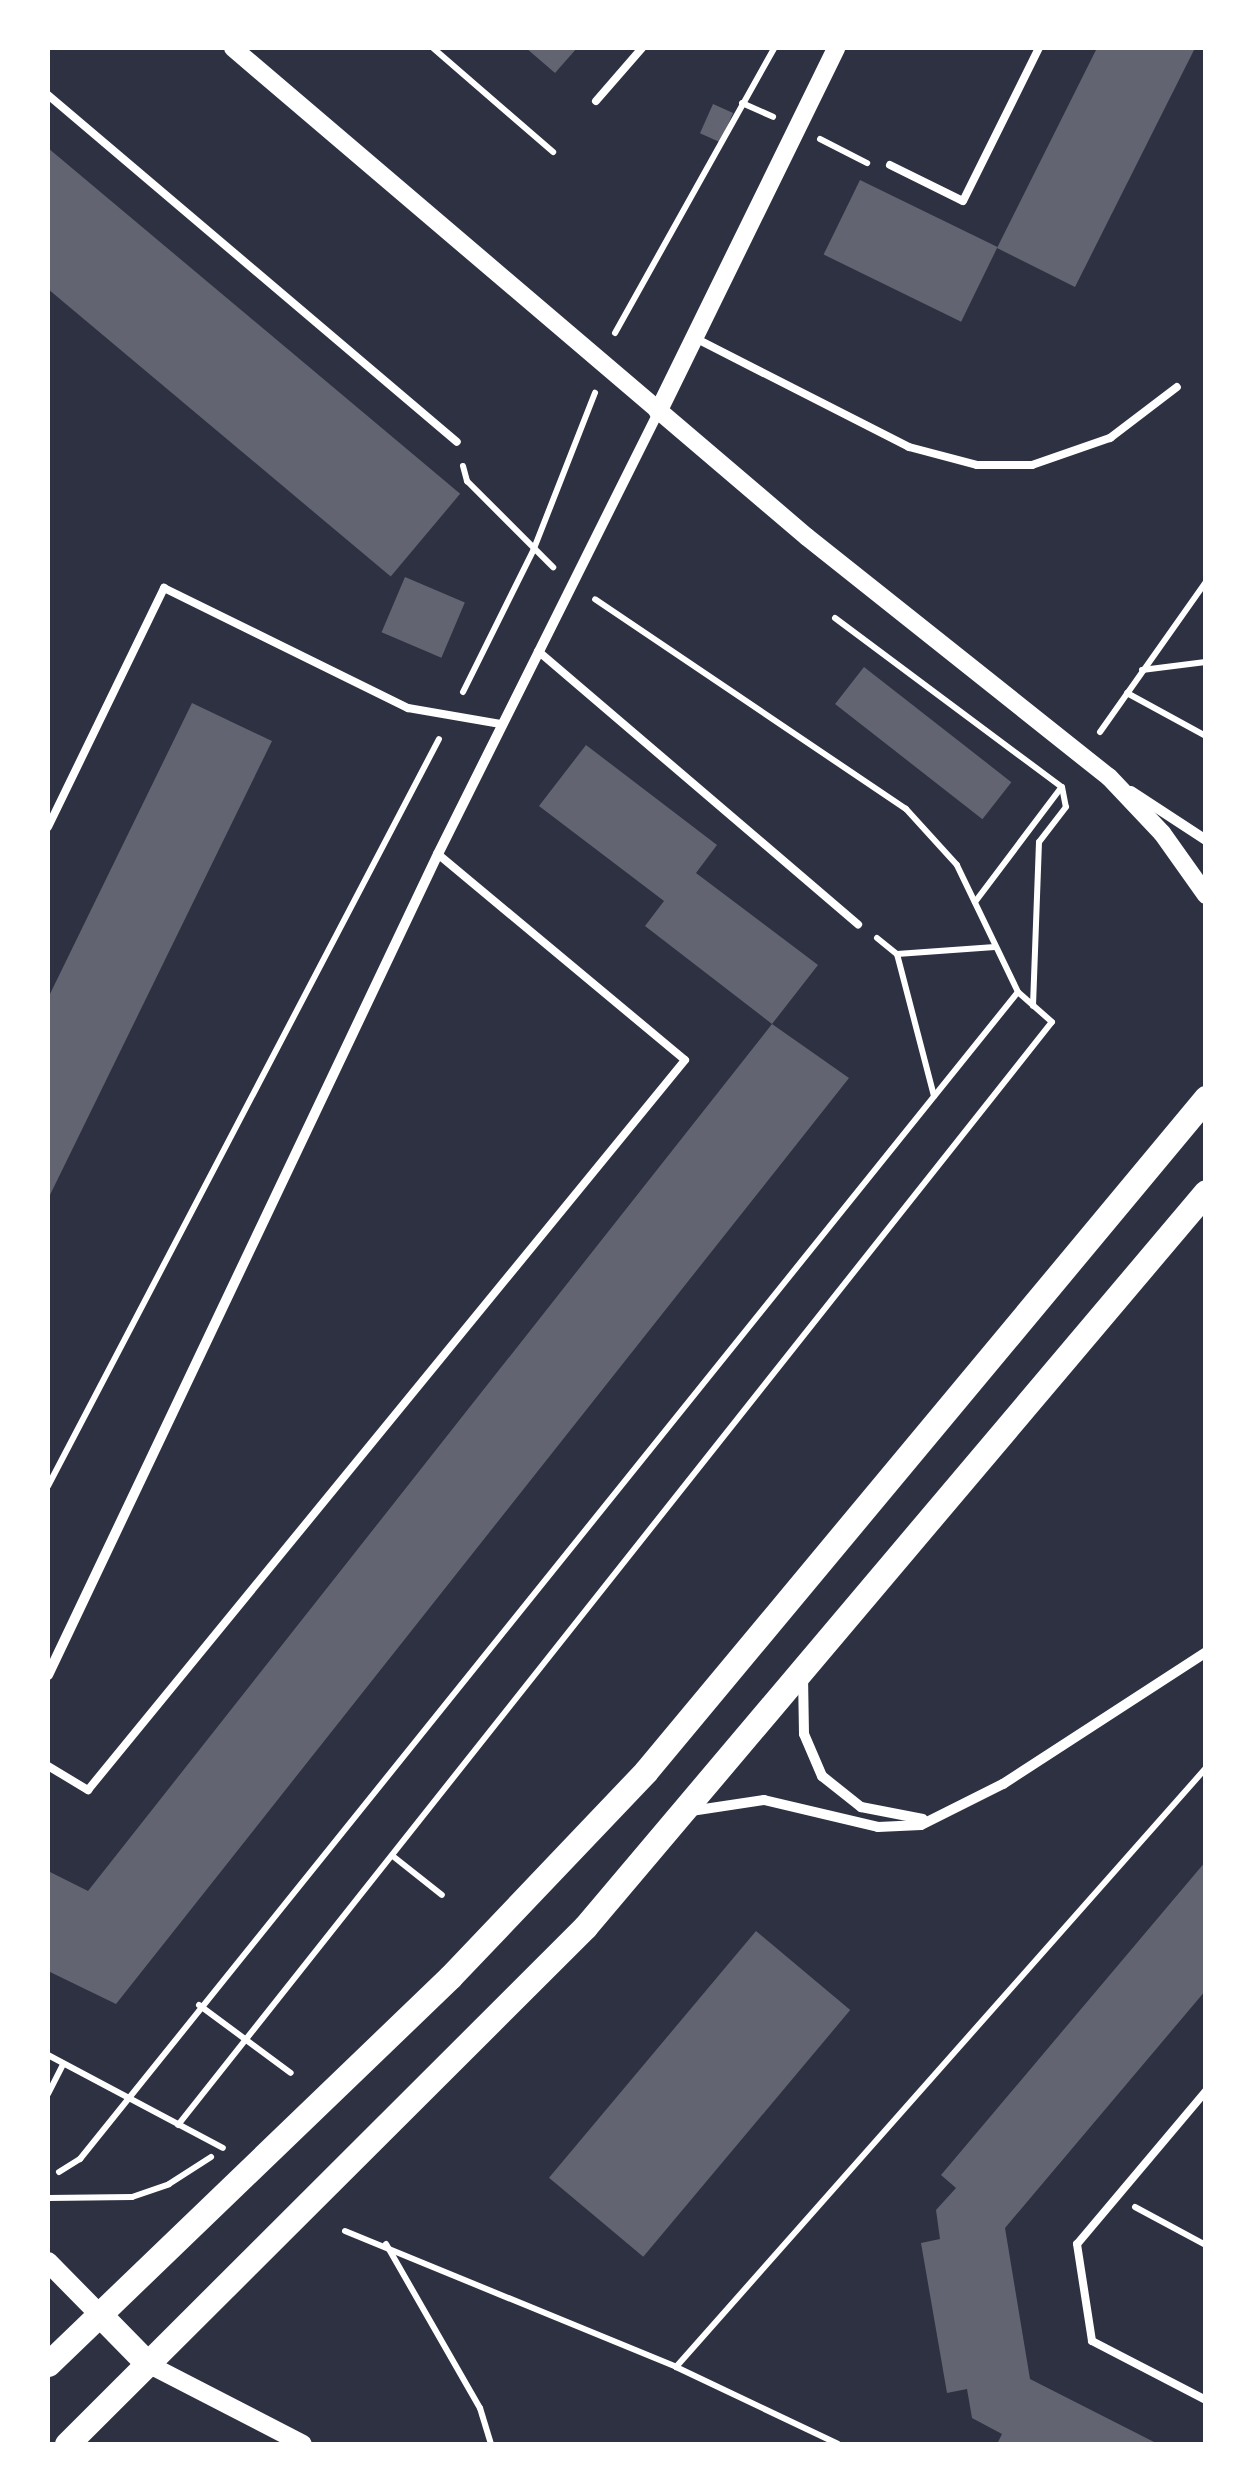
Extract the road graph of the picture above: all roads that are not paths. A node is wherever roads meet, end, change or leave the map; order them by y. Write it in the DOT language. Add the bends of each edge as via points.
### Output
graph roads {
  1 [pos="233,48"];
  2 [pos="642,48"];
  3 [pos="836,48"];
  4 [pos="1040,48"];
  5 [pos="48,96"];
  6 [pos="596,101"];
  7 [pos="890,165"];
  8 [pos="692,337"];
  9 [pos="1177,387"];
  10 [pos="658,412"];
  11 [pos="458,442"];
  12 [pos="538,651"];
  13 [pos="501,724"];
  14 [pos="1109,777"];
  15 [pos="48,827"];
  16 [pos="1206,840"];
  17 [pos="438,854"];
  18 [pos="1206,895"];
  19 [pos="858,924"];
  20 [pos="1206,1082"];
  21 [pos="1206,1098"];
  22 [pos="1178,1126"];
  23 [pos="1206,1192"];
  24 [pos="1206,1652"];
  25 [pos="804,1672"];
  26 [pos="48,1676"];
  27 [pos="48,1766"];
  28 [pos="685,1812"];
  29 [pos="939,1820"];
  30 [pos="1206,2091"];
  31 [pos="48,2262"];
  32 [pos="100,2315"];
  33 [pos="48,2364"];
  34 [pos="148,2364"];
  35 [pos="1206,2400"];
  36 [pos="67,2444"];
  37 [pos="304,2444"];
  1 -- 10 [label="street"];
  2 -- 6 [label="lane"];
  3 -- 8 [label="street"];
  4 -- 7 [label="lane" via="963,201"];
  5 -- 11 [label="lane"];
  8 -- 9 [label="lane" via="909,447 977,465 1032,465 1110,438"];
  8 -- 10 [label="street"];
  10 -- 12 [label="street"];
  10 -- 14 [label="street"];
  12 -- 13 [label="street"];
  12 -- 19 [label="lane"];
  13 -- 15 [label="lane" via="408,708 164,588"];
  13 -- 17 [label="street"];
  14 -- 16 [label="street"];
  14 -- 18 [label="street"];
  17 -- 26 [label="street"];
  17 -- 27 [label="lane" via="685,1060 88,1790"];
  20 -- 22 [label="street"];
  21 -- 22 [label="main road"];
  22 -- 32 [label="main road" via="646,1771 474,1953"];
  23 -- 25 [label="main road"];
  24 -- 29 [label="street"];
  25 -- 28 [label="main road"];
  25 -- 29 [label="street" via="804,1734 822,1776 884,1816"];
  28 -- 29 [label="street" via="764,1800 878,1827"];
  28 -- 34 [label="main road" via="489,2028"];
  30 -- 35 [label="lane" via="1077,2244 1092,2341"];
  31 -- 32 [label="main road"];
  32 -- 33 [label="main road"];
  32 -- 34 [label="main road"];
  34 -- 36 [label="main road"];
  34 -- 37 [label="street"];
}
